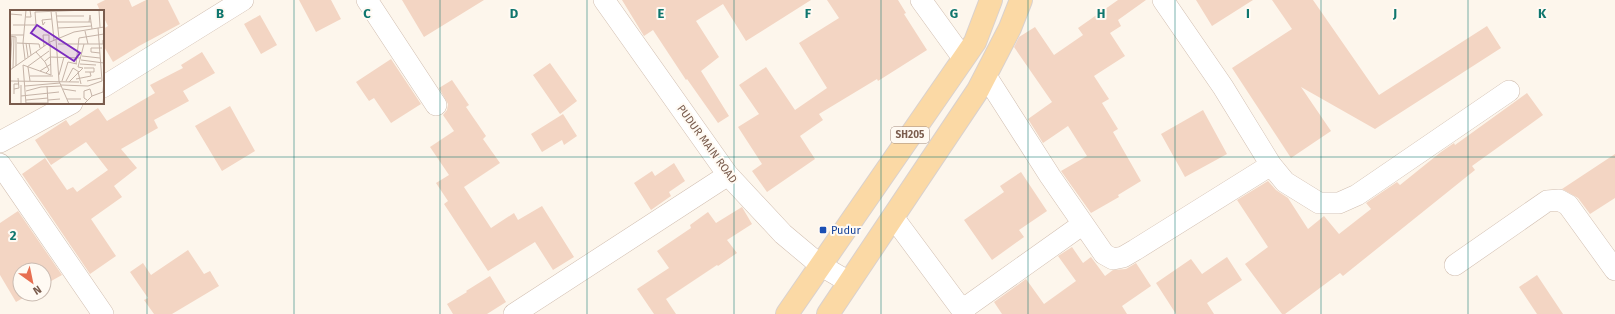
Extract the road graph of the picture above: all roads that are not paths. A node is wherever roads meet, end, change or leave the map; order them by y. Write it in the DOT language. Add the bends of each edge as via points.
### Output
graph roads {
  1 [pos="243,0"];
  2 [pos="367,0"];
  3 [pos="604,0"];
  4 [pos="921,0"];
  5 [pos="991,0"];
  6 [pos="1021,0"];
  7 [pos="1163,0"];
  8 [pos="963,58"];
  9 [pos="986,76"];
  10 [pos="104,85"];
  11 [pos="1509,91"];
  12 [pos="70,104"];
  13 [pos="436,105"];
  14 [pos="0,142"];
  15 [pos="0,164"];
  16 [pos="1271,165"];
  17 [pos="728,175"];
  18 [pos="893,217"];
  19 [pos="1083,224"];
  20 [pos="1455,265"];
  21 [pos="820,266"];
  22 [pos="1615,270"];
  23 [pos="849,282"];
  24 [pos="963,312"];
  25 [pos="103,314"];
  26 [pos="514,314"];
  27 [pos="787,314"];
  28 [pos="828,314"];
  1 -- 10 [label="street"];
  2 -- 13 [label="street"];
  3 -- 17 [label="street, PUDUR MAIN ROAD"];
  4 -- 8 [label="street"];
  5 -- 8 [label="main road, SH205" via="975,42"];
  6 -- 9 [label="main road"];
  7 -- 16 [label="street" via="1223,87"];
  8 -- 21 [label="main road, SH205"];
  9 -- 18 [label="main road"];
  9 -- 19 [label="street"];
  11 -- 16 [label="street" via="1357,195 1339,203 1319,203 1305,196 1284,182"];
  12 -- 14 [label="street"];
  15 -- 25 [label="street"];
  16 -- 19 [label="street" via="1123,257 1113,259 1104,254"];
  17 -- 21 [label="street, PUDUR MAIN ROAD" via="783,234"];
  17 -- 26 [label="street"];
  18 -- 23 [label="main road"];
  18 -- 24 [label="street"];
  19 -- 24 [label="street"];
  20 -- 22 [label="street" via="1547,201 1559,200 1568,205"];
  21 -- 23 [label="street, PUDUR MAIN ROAD"];
  21 -- 27 [label="main road, SH205"];
  23 -- 28 [label="main road"];
}
